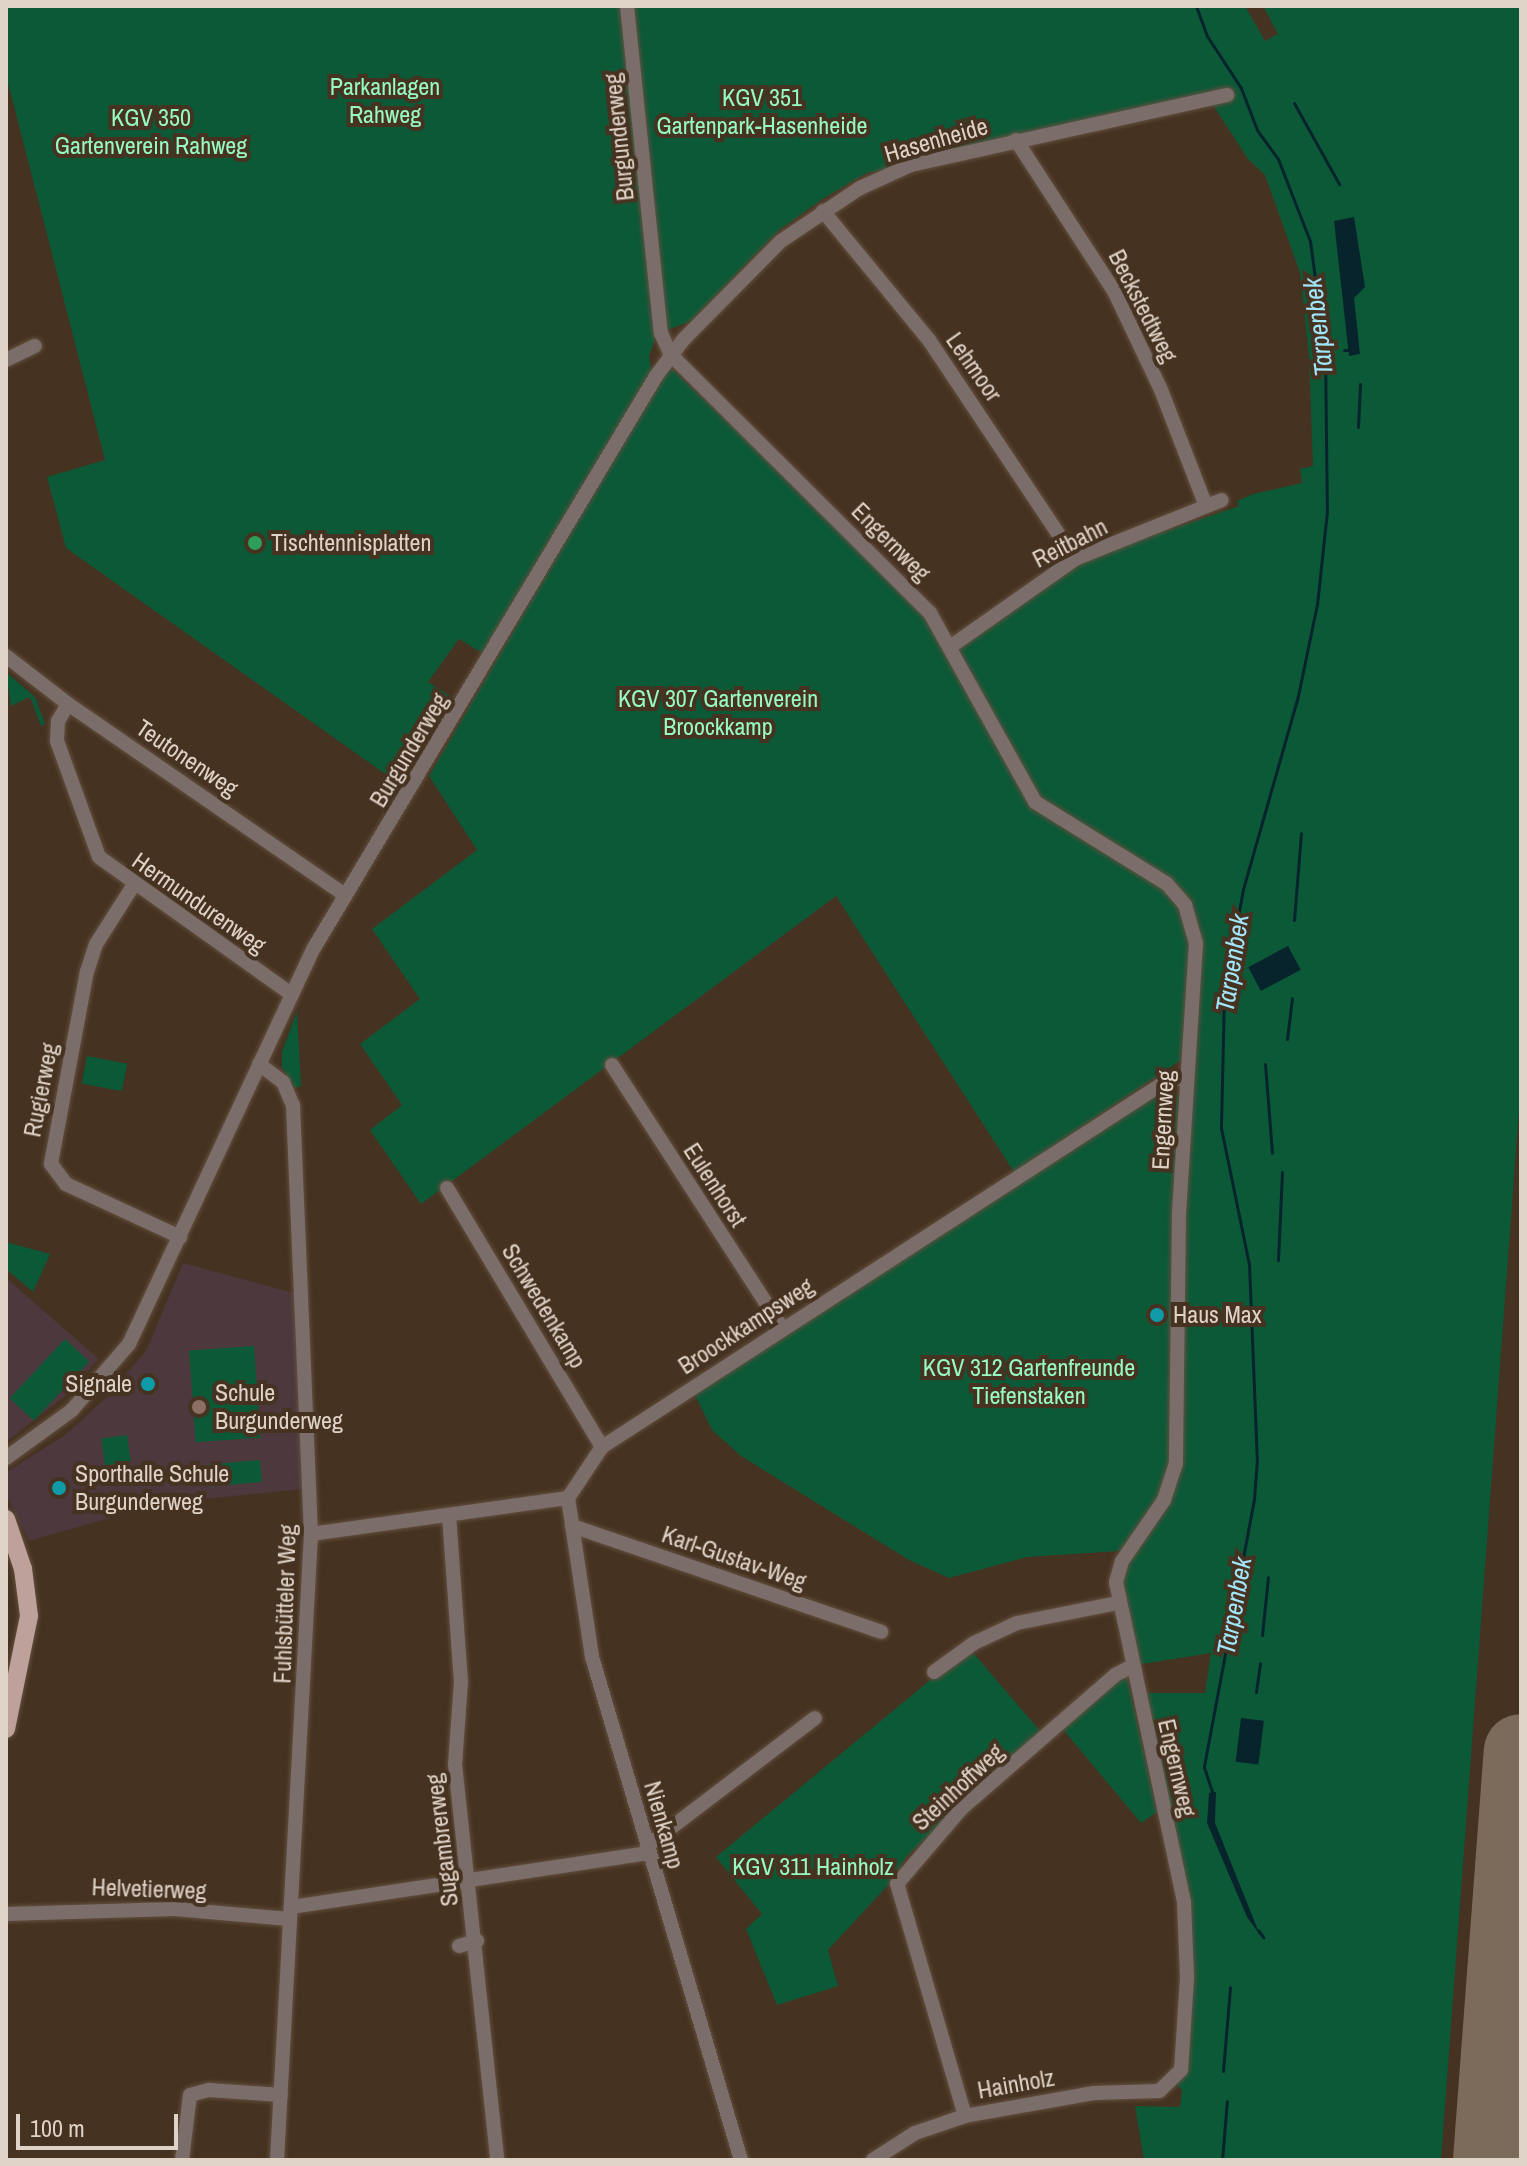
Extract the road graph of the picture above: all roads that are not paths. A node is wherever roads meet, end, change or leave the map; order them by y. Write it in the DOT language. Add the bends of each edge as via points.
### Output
graph roads {
  1 [pos="627,6"];
  2 [pos="1227,95"];
  3 [pos="1016,140"];
  4 [pos="823,211"];
  5 [pos="35,346"];
  6 [pos="671,355"];
  7 [pos="6,360"];
  8 [pos="1222,500"];
  9 [pos="1206,506"];
  10 [pos="1075,559"];
  11 [pos="950,647"];
  12 [pos="6,656"];
  13 [pos="68,704"];
  14 [pos="133,886"];
  15 [pos="345,895"];
  16 [pos="291,994"];
  17 [pos="259,1064"];
  18 [pos="612,1065"];
  19 [pos="1187,1077"];
  20 [pos="447,1188"];
  21 [pos="180,1237"];
  22 [pos="782,1328"];
  23 [pos="602,1447"];
  24 [pos="6,1458"];
  25 [pos="568,1498"];
  26 [pos="449,1515"];
  27 [pos="6,1519"];
  28 [pos="572,1526"];
  29 [pos="311,1534"];
  30 [pos="1117,1603"];
  31 [pos="881,1632"];
  32 [pos="1131,1667"];
  33 [pos="934,1672"];
  34 [pos="815,1718"];
  35 [pos="6,1729"];
  36 [pos="648,1850"];
  37 [pos="469,1880"];
  38 [pos="291,1913"];
  39 [pos="6,1914"];
  40 [pos="477,1941"];
  41 [pos="459,1946"];
  42 [pos="1174,2080"];
  43 [pos="281,2095"];
  44 [pos="965,2116"];
  45 [pos="182,2160"];
  46 [pos="277,2160"];
  47 [pos="497,2160"];
  48 [pos="741,2160"];
  49 [pos="873,2160"];
  1 -- 6 [label="street, Burgunderweg" via="661,333"];
  2 -- 3 [label="street, Hasenheide"];
  3 -- 4 [label="street, Hasenheide" via="911,165"];
  3 -- 9 [label="street, Beckstedtweg" via="1114,291 1161,390"];
  4 -- 6 [label="street, Hasenheide" via="781,241"];
  4 -- 10 [label="street, Lehmoor" via="929,340"];
  5 -- 7 [label="street"];
  6 -- 11 [label="street, Engernweg" via="923,605"];
  6 -- 15 [label="street, Burgunderweg"];
  8 -- 9 [label="street, Reitbahn"];
  9 -- 10 [label="street, Reitbahn"];
  10 -- 11 [label="street, Reitbahn"];
  11 -- 19 [label="street, Engernweg" via="1035,802 1152,873 1185,905 1196,943"];
  12 -- 13 [label="street, Teutonenweg"];
  13 -- 14 [label="street, Hermundurenweg" via="56,730 62,758 99,857"];
  13 -- 15 [label="street, Teutonenweg"];
  14 -- 16 [label="street, Hermundurenweg"];
  14 -- 21 [label="street, Rugierweg" via="96,944 87,971 51,1164 66,1184"];
  15 -- 16 [label="street, Burgunderweg"];
  16 -- 17 [label="street, Burgunderweg"];
  17 -- 21 [label="street, Burgunderweg"];
  17 -- 29 [label="street, Fuhlsbütteler Weg" via="283,1082 293,1105"];
  18 -- 22 [label="street, Eulenhorst"];
  19 -- 22 [label="street, Broockkampsweg" via="1168,1080"];
  19 -- 30 [label="street, Engernweg" via="1179,1212 1176,1463 1164,1500 1122,1561"];
  20 -- 23 [label="street, Schwedenkamp"];
  21 -- 24 [label="street, Burgunderweg" via="148,1309 117,1361 58,1422"];
  22 -- 23 [label="street, Broockkampsweg"];
  23 -- 25 [label="street, Broockkampsweg"];
  25 -- 26 [label="street"];
  25 -- 28 [label="street, Nienkamp"];
  26 -- 29 [label="street"];
  26 -- 37 [label="street, Sugambrerweg" via="461,1681 455,1764"];
  27 -- 35 [label="main road" via="23,1569 29,1616"];
  28 -- 31 [label="street, Karl-Gustav-Weg"];
  28 -- 36 [label="street, Nienkamp" via="592,1657"];
  29 -- 38 [label="street, Fuhlsbütteler Weg"];
  30 -- 32 [label="street, Engernweg"];
  30 -- 33 [label="street" via="1017,1623 974,1643"];
  32 -- 42 [label="street, Engernweg" via="1184,1902 1187,1978 1181,2070"];
  32 -- 44 [label="street, Steinhoffweg" via="1115,1675 961,1809 901,1874 899,1896"];
  34 -- 36 [label="street"];
  36 -- 37 [label="street, Helvetierweg"];
  36 -- 48 [label="street, Nienkamp"];
  37 -- 38 [label="street, Helvetierweg"];
  37 -- 40 [label="street, Sugambrerweg"];
  38 -- 39 [label="street, Helvetierweg" via="174,1909"];
  38 -- 43 [label="street, Fuhlsbütteler Weg"];
  40 -- 41 [label="street"];
  40 -- 47 [label="street, Sugambrerweg"];
  42 -- 44 [label="street, Hainholz" via="1159,2091 1094,2093"];
  43 -- 45 [label="street" via="209,2090 190,2095"];
  43 -- 46 [label="street, Fuhlsbütteler Weg"];
  44 -- 49 [label="street, Hainholz" via="915,2133"];
}
